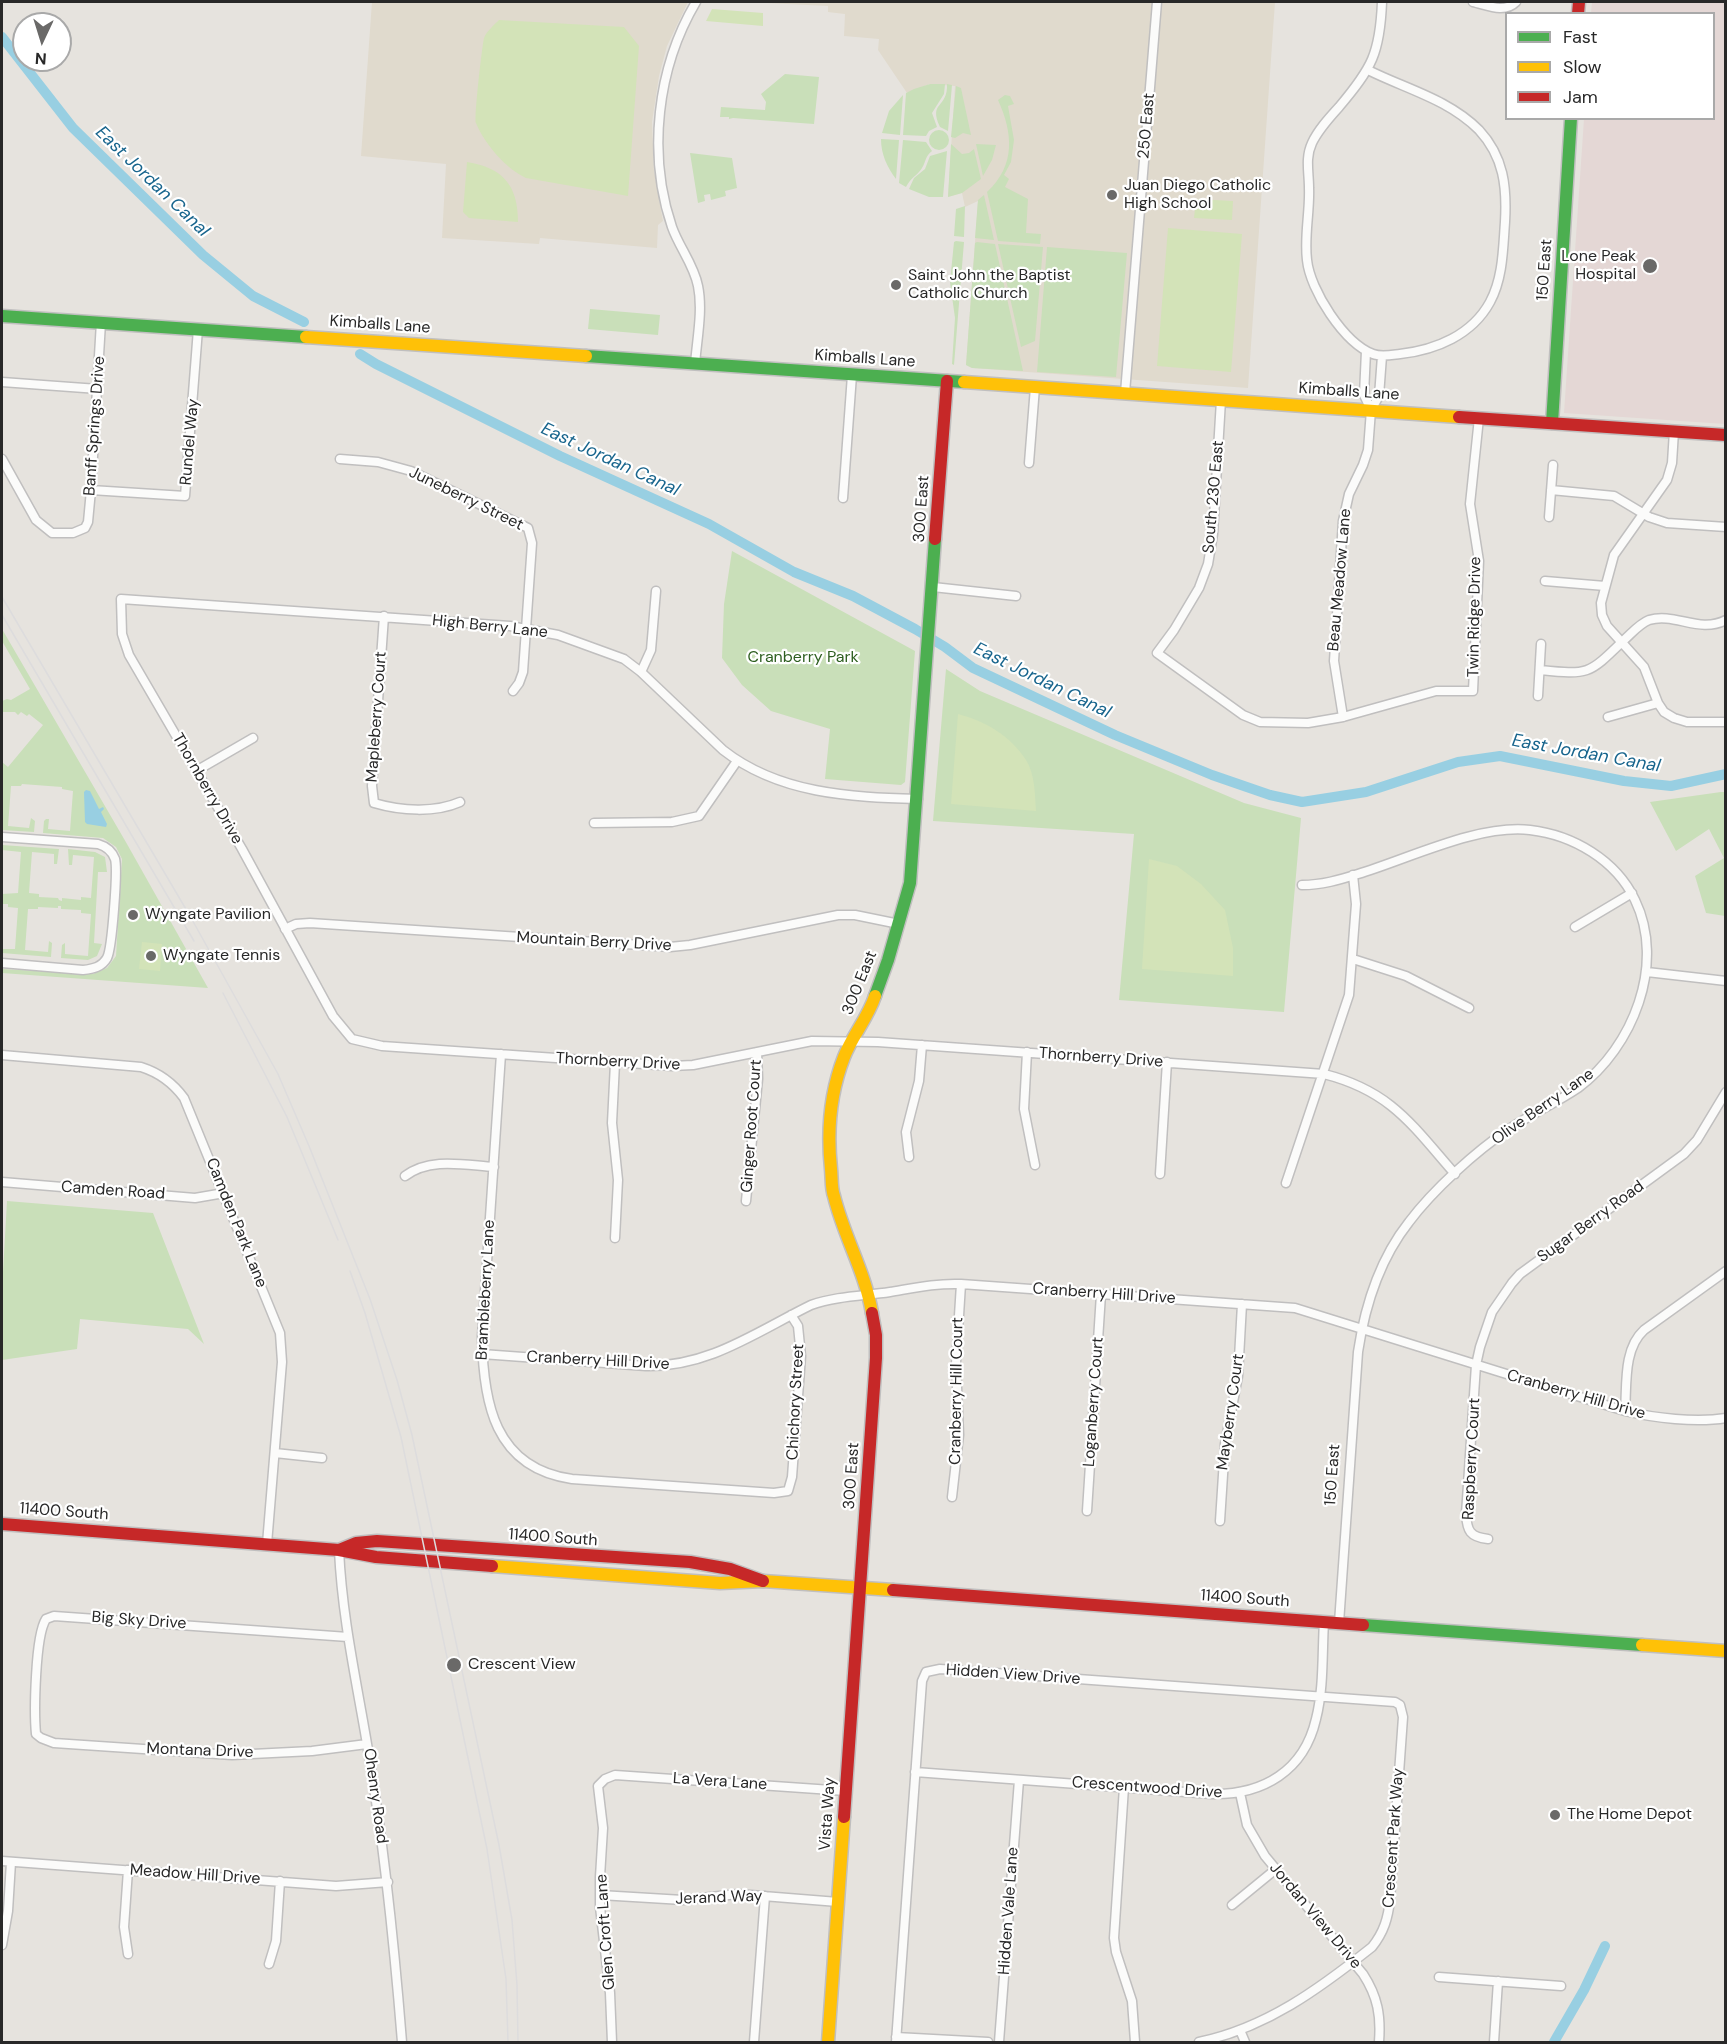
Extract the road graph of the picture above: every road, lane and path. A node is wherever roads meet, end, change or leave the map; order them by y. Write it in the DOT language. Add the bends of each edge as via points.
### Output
graph roads {
  1 [pos="696,2"];
  2 [pos="1156,2"];
  3 [pos="1382,2"];
  4 [pos="1473,2"];
  5 [pos="1516,2"];
  6 [pos="1368,70"];
  7 [pos="1571,120"];
  8 [pos="2,316"];
  9 [pos="101,322"];
  10 [pos="198,329"];
  11 [pos="1374,354"];
  12 [pos="695,364"];
  13 [pos="852,375"];
  14 [pos="947,381"];
  15 [pos="2,382"];
  16 [pos="1035,387"];
  17 [pos="98,388"];
  18 [pos="1125,393"];
  19 [pos="1221,400"];
  20 [pos="1371,410"];
  21 [pos="1479,418"];
  22 [pos="1552,423"];
  23 [pos="1674,431"];
  24 [pos="1725,435"];
  25 [pos="2,459"];
  26 [pos="340,459"];
  27 [pos="1029,464"];
  28 [pos="1553,465"];
  29 [pos="91,490"];
  30 [pos="1551,490"];
  31 [pos="843,498"];
  32 [pos="1643,514"];
  33 [pos="1549,517"];
  34 [pos="1725,527"];
  35 [pos="1545,581"];
  36 [pos="1605,586"];
  37 [pos="933,587"];
  38 [pos="656,591"];
  39 [pos="1016,596"];
  40 [pos="121,599"];
  41 [pos="384,616"];
  42 [pos="1725,620"];
  43 [pos="526,628"];
  44 [pos="1622,642"];
  45 [pos="1541,644"];
  46 [pos="1157,652"];
  47 [pos="1539,670"];
  48 [pos="641,672"];
  49 [pos="513,691"];
  50 [pos="1538,696"];
  51 [pos="1658,703"];
  52 [pos="1343,717"];
  53 [pos="1608,717"];
  54 [pos="1725,722"];
  55 [pos="253,738"];
  56 [pos="736,761"];
  57 [pos="196,771"];
  58 [pos="918,799"];
  59 [pos="460,802"];
  60 [pos="594,823"];
  61 [pos="2,837"];
  62 [pos="1353,875"];
  63 [pos="1302,885"];
  64 [pos="1632,893"];
  65 [pos="899,924"];
  66 [pos="1575,927"];
  67 [pos="285,929"];
  68 [pos="1353,959"];
  69 [pos="2,963"];
  70 [pos="1647,972"];
  71 [pos="1725,981"];
  72 [pos="1469,1008"];
  73 [pos="853,1041"];
  74 [pos="922,1045"];
  75 [pos="757,1052"];
  76 [pos="1027,1052"];
  77 [pos="501,1054"];
  78 [pos="2,1055"];
  79 [pos="1167,1062"];
  80 [pos="615,1063"];
  81 [pos="1324,1074"];
  82 [pos="1725,1092"];
  83 [pos="909,1157"];
  84 [pos="1035,1166"];
  85 [pos="494,1167"];
  86 [pos="1455,1173"];
  87 [pos="1160,1174"];
  88 [pos="405,1176"];
  89 [pos="2,1182"];
  90 [pos="1286,1183"];
  91 [pos="224,1193"];
  92 [pos="746,1201"];
  93 [pos="615,1238"];
  94 [pos="1725,1271"];
  95 [pos="961,1284"];
  96 [pos="869,1294"];
  97 [pos="1101,1294"];
  98 [pos="1242,1304"];
  99 [pos="791,1315"];
  100 [pos="1362,1330"];
  101 [pos="482,1354"];
  102 [pos="1476,1365"];
  103 [pos="1625,1411"];
  104 [pos="1725,1418"];
  105 [pos="275,1453"];
  106 [pos="322,1458"];
  107 [pos="788,1491"];
  108 [pos="952,1497"];
  109 [pos="1087,1511"];
  110 [pos="1220,1521"];
  111 [pos="2,1524"];
  112 [pos="1488,1539"];
  113 [pos="267,1544"];
  114 [pos="339,1550"];
  115 [pos="861,1588"];
  116 [pos="1324,1622"];
  117 [pos="1339,1623"];
  118 [pos="348,1637"];
  119 [pos="1725,1651"];
  120 [pos="1319,1696"];
  121 [pos="1400,1705"];
  122 [pos="36,1734"];
  123 [pos="367,1744"];
  124 [pos="915,1772"];
  125 [pos="1019,1780"];
  126 [pos="598,1786"];
  127 [pos="1124,1787"];
  128 [pos="846,1791"];
  129 [pos="1240,1793"];
  130 [pos="2,1861"];
  131 [pos="11,1862"];
  132 [pos="1276,1869"];
  133 [pos="128,1870"];
  134 [pos="280,1881"];
  135 [pos="388,1882"];
  136 [pos="600,1895"];
  137 [pos="765,1896"];
  138 [pos="838,1902"];
  139 [pos="1232,1905"];
  140 [pos="2,1945"];
  141 [pos="128,1954"];
  142 [pos="1353,1962"];
  143 [pos="269,1964"];
  144 [pos="1439,1977"];
  145 [pos="1498,1981"];
  146 [pos="1561,1986"];
  147 [pos="1240,2030"];
  148 [pos="896,2040"];
  149 [pos="402,2043"];
  150 [pos="612,2043"];
  151 [pos="754,2043"];
  152 [pos="828,2043"];
  153 [pos="988,2043"];
  154 [pos="999,2043"];
  155 [pos="1135,2043"];
  156 [pos="1199,2043"];
  157 [pos="1245,2043"];
  158 [pos="1379,2043"];
  159 [pos="1494,2043"];
  1 -- 12 [label="street" via="675,47 659,122 666,204 672,228 698,285"];
  2 -- 18 [label="street, 250 East"];
  3 -- 6 [label="street" via="1378,45"];
  4 -- 5 [label="street" via="1502,8"];
  6 -- 11 [label="street" via="1321,128 1310,149 1306,250 1317,292 1342,330"];
  6 -- 11 [label="street" via="1443,104 1470,122 1497,156 1506,194 1501,269 1487,307 1448,342 1405,354"];
  7 -- 22 [label="street, 150 East"];
  8 -- 9 [label="street, Kimballs Lane"];
  9 -- 10 [label="street, Kimballs Lane"];
  9 -- 17 [label="street, Banff Springs Drive"];
  10 -- 12 [label="street, Kimballs Lane"];
  10 -- 29 [label="street, Rundel Way" via="185,496"];
  11 -- 20 [label="street" via="1379,396"];
  11 -- 20 [label="street" via="1364,395"];
  12 -- 13 [label="street, Kimballs Lane"];
  13 -- 14 [label="street, Kimballs Lane"];
  13 -- 31 [label="street"];
  14 -- 16 [label="street, Kimballs Lane"];
  14 -- 37 [label="street, 300 East"];
  15 -- 17 [label="street"];
  16 -- 18 [label="street, Kimballs Lane"];
  16 -- 27 [label="street"];
  17 -- 29 [label="street, Banff Springs Drive"];
  18 -- 19 [label="street, Kimballs Lane"];
  19 -- 20 [label="street, Kimballs Lane"];
  19 -- 46 [label="street, South 230 East" via="1208,564 1174,630"];
  20 -- 21 [label="street, Kimballs Lane"];
  20 -- 52 [label="street, Beau Meadow Lane" via="1368,450 1349,494 1343,521 1334,661"];
  21 -- 22 [label="street, Kimballs Lane"];
  21 -- 52 [label="street, Twin Ridge Drive" via="1470,504 1479,561 1473,691 1436,691"];
  22 -- 23 [label="street, Kimballs Lane"];
  23 -- 24 [label="street, Kimballs Lane"];
  23 -- 32 [label="street" via="1669,474"];
  25 -- 29 [label="street, Banff Springs Drive" via="36,520 52,533 84,528"];
  26 -- 43 [label="street, Juneberry Street" via="396,465 525,525 532,540"];
  28 -- 30 [label="street"];
  30 -- 32 [label="street" via="1614,496"];
  30 -- 33 [label="street"];
  32 -- 34 [label="street" via="1667,523"];
  32 -- 36 [label="street" via="1617,549"];
  35 -- 36 [label="street"];
  36 -- 44 [label="street" via="1602,615"];
  37 -- 39 [label="street"];
  37 -- 58 [label="street, 300 East"];
  38 -- 48 [label="street" via="651,650"];
  40 -- 41 [label="street, High Berry Lane"];
  40 -- 57 [label="street, Thornberry Drive" via="121,628 129,655"];
  41 -- 43 [label="street, High Berry Lane"];
  41 -- 59 [label="street, Mapleberry Court" via="374,803 434,810"];
  42 -- 44 [label="street" via="1706,626 1656,619 1639,626"];
  43 -- 48 [label="street, High Berry Lane" via="592,646 624,659"];
  43 -- 49 [label="street, Juneberry Street" via="523,672"];
  44 -- 47 [label="street" via="1588,671"];
  44 -- 51 [label="street" via="1644,667"];
  45 -- 47 [label="street"];
  46 -- 52 [label="street, Twin Ridge Drive" via="1243,715 1260,722 1308,723"];
  47 -- 50 [label="street"];
  48 -- 56 [label="street, High Berry Lane"];
  51 -- 53 [label="street"];
  51 -- 54 [label="street" via="1668,714 1687,722"];
  55 -- 57 [label="street"];
  56 -- 58 [label="street, High Berry Lane" via="779,781 818,791"];
  56 -- 60 [label="street" via="699,816 672,822"];
  57 -- 67 [label="street, Thornberry Drive"];
  58 -- 65 [label="street, 300 East" via="910,883"];
  61 -- 69 [label="street" via="98,844 110,851 115,863 110,943 102,964 83,970"];
  62 -- 63 [label="street, Olive Berry Lane" via="1324,884"];
  62 -- 64 [label="street, Olive Berry Lane" via="1478,834 1530,830 1566,839 1596,854 1617,871"];
  62 -- 68 [label="street"];
  64 -- 66 [label="street"];
  64 -- 70 [label="street, Olive Berry Lane" via="1644,927"];
  65 -- 67 [label="street, Mountain Berry Drive" via="838,915 670,947 310,923"];
  65 -- 73 [label="street, 300 East" via="871,1008"];
  67 -- 77 [label="street, Thornberry Drive" via="333,1016 352,1039 382,1046"];
  68 -- 72 [label="street" via="1406,976"];
  68 -- 81 [label="street" via="1349,994"];
  70 -- 71 [label="street"];
  70 -- 86 [label="street, Olive Berry Lane" via="1626,1030 1599,1068 1578,1087 1508,1129"];
  73 -- 74 [label="street, Thornberry Drive"];
  73 -- 75 [label="street, Thornberry Drive" via="812,1041"];
  73 -- 96 [label="street, 300 East" via="844,1057 830,1111 830,1171 833,1194"];
  74 -- 76 [label="street, Thornberry Drive"];
  74 -- 83 [label="street" via="919,1081 906,1132"];
  75 -- 80 [label="street, Thornberry Drive" via="683,1066"];
  75 -- 92 [label="street, Ginger Root Court"];
  76 -- 79 [label="street, Thornberry Drive"];
  76 -- 84 [label="street" via="1024,1108"];
  77 -- 80 [label="street, Thornberry Drive"];
  77 -- 85 [label="street, Brambleberry Lane"];
  78 -- 91 [label="street, Camden Park Lane" via="131,1065 161,1075 178,1089 190,1108"];
  79 -- 81 [label="street, Thornberry Drive"];
  79 -- 87 [label="street"];
  80 -- 93 [label="street"];
  81 -- 86 [label="street, Thornberry Drive" via="1362,1086 1393,1106"];
  81 -- 90 [label="street"];
  82 -- 102 [label="street, Sugar Berry Road" via="1697,1140 1684,1154 1520,1274 1492,1312"];
  85 -- 88 [label="street" via="425,1165"];
  85 -- 101 [label="street, Brambleberry Lane"];
  86 -- 100 [label="street, Olive Berry Lane" via="1395,1241 1376,1279"];
  89 -- 91 [label="street, Camden Road" via="195,1198"];
  91 -- 105 [label="street, Camden Park Lane" via="280,1333"];
  94 -- 103 [label="street" via="1633,1341"];
  95 -- 96 [label="street, Cranberry Hill Drive" via="940,1283"];
  95 -- 97 [label="street, Cranberry Hill Drive"];
  95 -- 108 [label="street, Cranberry Hill Court" via="956,1349 959,1435"];
  96 -- 99 [label="street, Cranberry Hill Drive" via="823,1301"];
  96 -- 115 [label="street, 300 East" via="876,1358"];
  97 -- 98 [label="street, Cranberry Hill Drive"];
  97 -- 109 [label="street, Loganberry Court"];
  98 -- 100 [label="street, Cranberry Hill Drive" via="1294,1308"];
  98 -- 110 [label="street, Mayberry Court" via="1238,1376 1226,1444"];
  99 -- 101 [label="street, Cranberry Hill Drive" via="712,1355 673,1365"];
  99 -- 107 [label="street, Chichory Street" via="798,1326 801,1356"];
  100 -- 102 [label="street, Cranberry Hill Drive"];
  100 -- 117 [label="street, 150 East"];
  101 -- 107 [label="street, Brambleberry Lane" via="484,1386 499,1430 519,1456 540,1470 572,1479"];
  102 -- 103 [label="street, Cranberry Hill Drive"];
  102 -- 112 [label="street, Raspberry Court" via="1466,1522 1476,1538"];
  103 -- 104 [label="street, Cranberry Hill Drive" via="1649,1416"];
  105 -- 106 [label="street"];
  105 -- 113 [label="street, Camden Park Lane"];
  111 -- 113 [label="street, 11400 South"];
  113 -- 114 [label="street, 11400 South"];
  114 -- 115 [label="street, 11400 South" via="376,1557 720,1583 763,1581"];
  114 -- 118 [label="street, Ohenry Road"];
  115 -- 116 [label="street, 11400 South"];
  115 -- 128 [label="street, Vista Way"];
  116 -- 117 [label="street, 11400 South"];
  116 -- 120 [label="street, Crescentwood Drive"];
  117 -- 119 [label="street, 11400 South"];
  118 -- 122 [label="street, Big Sky Drive" via="54,1616 46,1619 40,1633"];
  118 -- 123 [label="street, Ohenry Road"];
  120 -- 121 [label="street, Hidden View Drive"];
  120 -- 124 [label="street, Hidden View Drive" via="933,1670 926,1672 922,1681"];
  120 -- 129 [label="street, Crescentwood Drive" via="1313,1731 1300,1755 1270,1782"];
  121 -- 142 [label="street, Crescent Park Way" via="1403,1717 1389,1913 1380,1937"];
  122 -- 123 [label="street, Montana Drive" via="54,1743 232,1755"];
  123 -- 135 [label="street, Ohenry Road"];
  124 -- 125 [label="street, Crescentwood Drive"];
  124 -- 148 [label="street, Hidden View Drive"];
  125 -- 127 [label="street, Crescentwood Drive"];
  125 -- 154 [label="street, Hidden Vale Lane"];
  126 -- 128 [label="street, La Vera Lane" via="615,1775"];
  126 -- 136 [label="street, Glen Croft Lane" via="603,1828"];
  127 -- 129 [label="street, Crescentwood Drive"];
  127 -- 155 [label="street" via="1114,1938 1132,2001"];
  128 -- 138 [label="street, Vista Way"];
  129 -- 132 [label="street, Jordan View Drive" via="1247,1824"];
  130 -- 131 [label="street, Meadow Hill Drive"];
  131 -- 133 [label="street, Meadow Hill Drive"];
  131 -- 140 [label="street"];
  132 -- 139 [label="street"];
  132 -- 142 [label="street, Jordan View Drive"];
  133 -- 134 [label="street, Meadow Hill Drive"];
  133 -- 141 [label="street" via="124,1927"];
  134 -- 135 [label="street, Meadow Hill Drive" via="353,1886"];
  134 -- 143 [label="street" via="276,1941"];
  135 -- 149 [label="street, Ohenry Road"];
  136 -- 137 [label="street, Jerand Way" via="683,1900 727,1894"];
  136 -- 150 [label="street, Glen Croft Lane"];
  137 -- 138 [label="street, Jerand Way"];
  137 -- 151 [label="street"];
  138 -- 152 [label="street, Vista Way"];
  142 -- 147 [label="street, Crescent Park Way" via="1302,2000"];
  142 -- 158 [label="street, Jordan View Drive" via="1377,2000"];
  144 -- 145 [label="street"];
  145 -- 146 [label="street"];
  145 -- 159 [label="street"];
  147 -- 156 [label="street, Crescent Park Way"];
  147 -- 157 [label="street"];
  148 -- 153 [label="street"];
}
